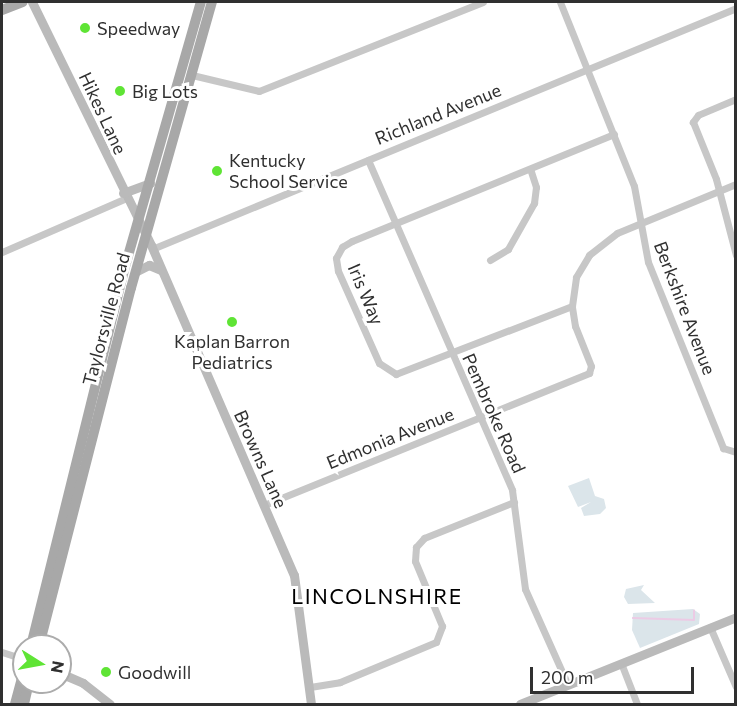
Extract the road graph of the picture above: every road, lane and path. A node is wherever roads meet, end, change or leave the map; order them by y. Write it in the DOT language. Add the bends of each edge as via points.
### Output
graph roads {
  1 [pos="23,2"];
  2 [pos="32,2"];
  3 [pos="201,2"];
  4 [pos="212,2"];
  5 [pos="483,2"];
  6 [pos="560,2"];
  7 [pos="735,8"];
  8 [pos="2,10"];
  9 [pos="587,69"];
  10 [pos="192,75"];
  11 [pos="735,99"];
  12 [pos="614,134"];
  13 [pos="368,160"];
  14 [pos="530,169"];
  15 [pos="150,183"];
  16 [pos="735,184"];
  17 [pos="719,191"];
  18 [pos="124,196"];
  19 [pos="138,223"];
  20 [pos="641,223"];
  21 [pos="394,224"];
  22 [pos="146,237"];
  23 [pos="152,249"];
  24 [pos="2,252"];
  25 [pos="735,255"];
  26 [pos="490,260"];
  27 [pos="160,270"];
  28 [pos="135,272"];
  29 [pos="572,306"];
  30 [pos="452,354"];
  31 [pos="480,417"];
  32 [pos="732,452"];
  33 [pos="514,502"];
  34 [pos="264,505"];
  35 [pos="735,617"];
  36 [pos="711,627"];
  37 [pos="34,634"];
  38 [pos="42,634"];
  39 [pos="621,663"];
  40 [pos="72,678"];
  41 [pos="568,685"];
  42 [pos="310,687"];
  43 [pos="735,687"];
  44 [pos="533,702"];
  45 [pos="110,705"];
  46 [pos="311,705"];
  47 [pos="520,705"];
  48 [pos="637,705"];
  1 -- 8 [label="main road"];
  2 -- 18 [label="street, Hikes Lane"];
  3 -- 15 [label="main road, Taylorsville Road"];
  4 -- 10 [label="main road, Taylorsville Road"];
  5 -- 10 [label="street" via="260,91"];
  6 -- 9 [label="street, Berkshire Avenue"];
  7 -- 9 [label="street, Richland Avenue"];
  9 -- 12 [label="street, Berkshire Avenue"];
  9 -- 13 [label="street, Richland Avenue"];
  10 -- 22 [label="main road, Taylorsville Road"];
  11 -- 17 [label="street" via="693,119"];
  12 -- 14 [label="street, Iris Way"];
  12 -- 20 [label="street, Berkshire Avenue" via="634,186"];
  13 -- 21 [label="street, Pembroke Road"];
  13 -- 23 [label="street, Richland Avenue"];
  14 -- 21 [label="street, Iris Way"];
  14 -- 26 [label="street" via="536,188 534,203 508,249"];
  15 -- 18 [label="street"];
  15 -- 19 [label="main road, Taylorsville Road"];
  16 -- 17 [label="street"];
  17 -- 20 [label="street"];
  17 -- 25 [label="street"];
  18 -- 19 [label="street, Hikes Lane"];
  18 -- 24 [label="street"];
  19 -- 22 [label="street, Hikes Lane"];
  19 -- 37 [label="main road, Taylorsville Road"];
  20 -- 29 [label="street" via="606,239 589,255 576,277"];
  20 -- 32 [label="street, Berkshire Avenue" via="651,271 723,448"];
  21 -- 30 [label="street, Pembroke Road"];
  21 -- 30 [label="street, Iris Way" via="342,247 336,258 338,271 385,370 402,374"];
  22 -- 23 [label="street, Browns Lane"];
  22 -- 28 [label="main road, Taylorsville Road"];
  23 -- 27 [label="street, Browns Lane"];
  27 -- 28 [label="street" via="149,265"];
  27 -- 34 [label="street, Browns Lane"];
  28 -- 38 [label="main road, Taylorsville Road"];
  29 -- 30 [label="street, Iris Way"];
  29 -- 31 [label="street, Edmonia Avenue" via="592,369"];
  30 -- 31 [label="street, Pembroke Road"];
  31 -- 33 [label="street, Pembroke Road"];
  31 -- 34 [label="street, Edmonia Avenue"];
  33 -- 41 [label="street, Pembroke Road" via="525,589"];
  33 -- 42 [label="street" via="424,538 416,546 415,561 442,626 436,642 340,682"];
  34 -- 42 [label="street, Browns Lane" via="297,584"];
  35 -- 36 [label="street"];
  36 -- 39 [label="street"];
  36 -- 43 [label="street"];
  39 -- 41 [label="street"];
  39 -- 48 [label="street"];
  40 -- 45 [label="street"];
  41 -- 44 [label="street"];
  42 -- 46 [label="street, Browns Lane"];
  44 -- 47 [label="street"];
}
